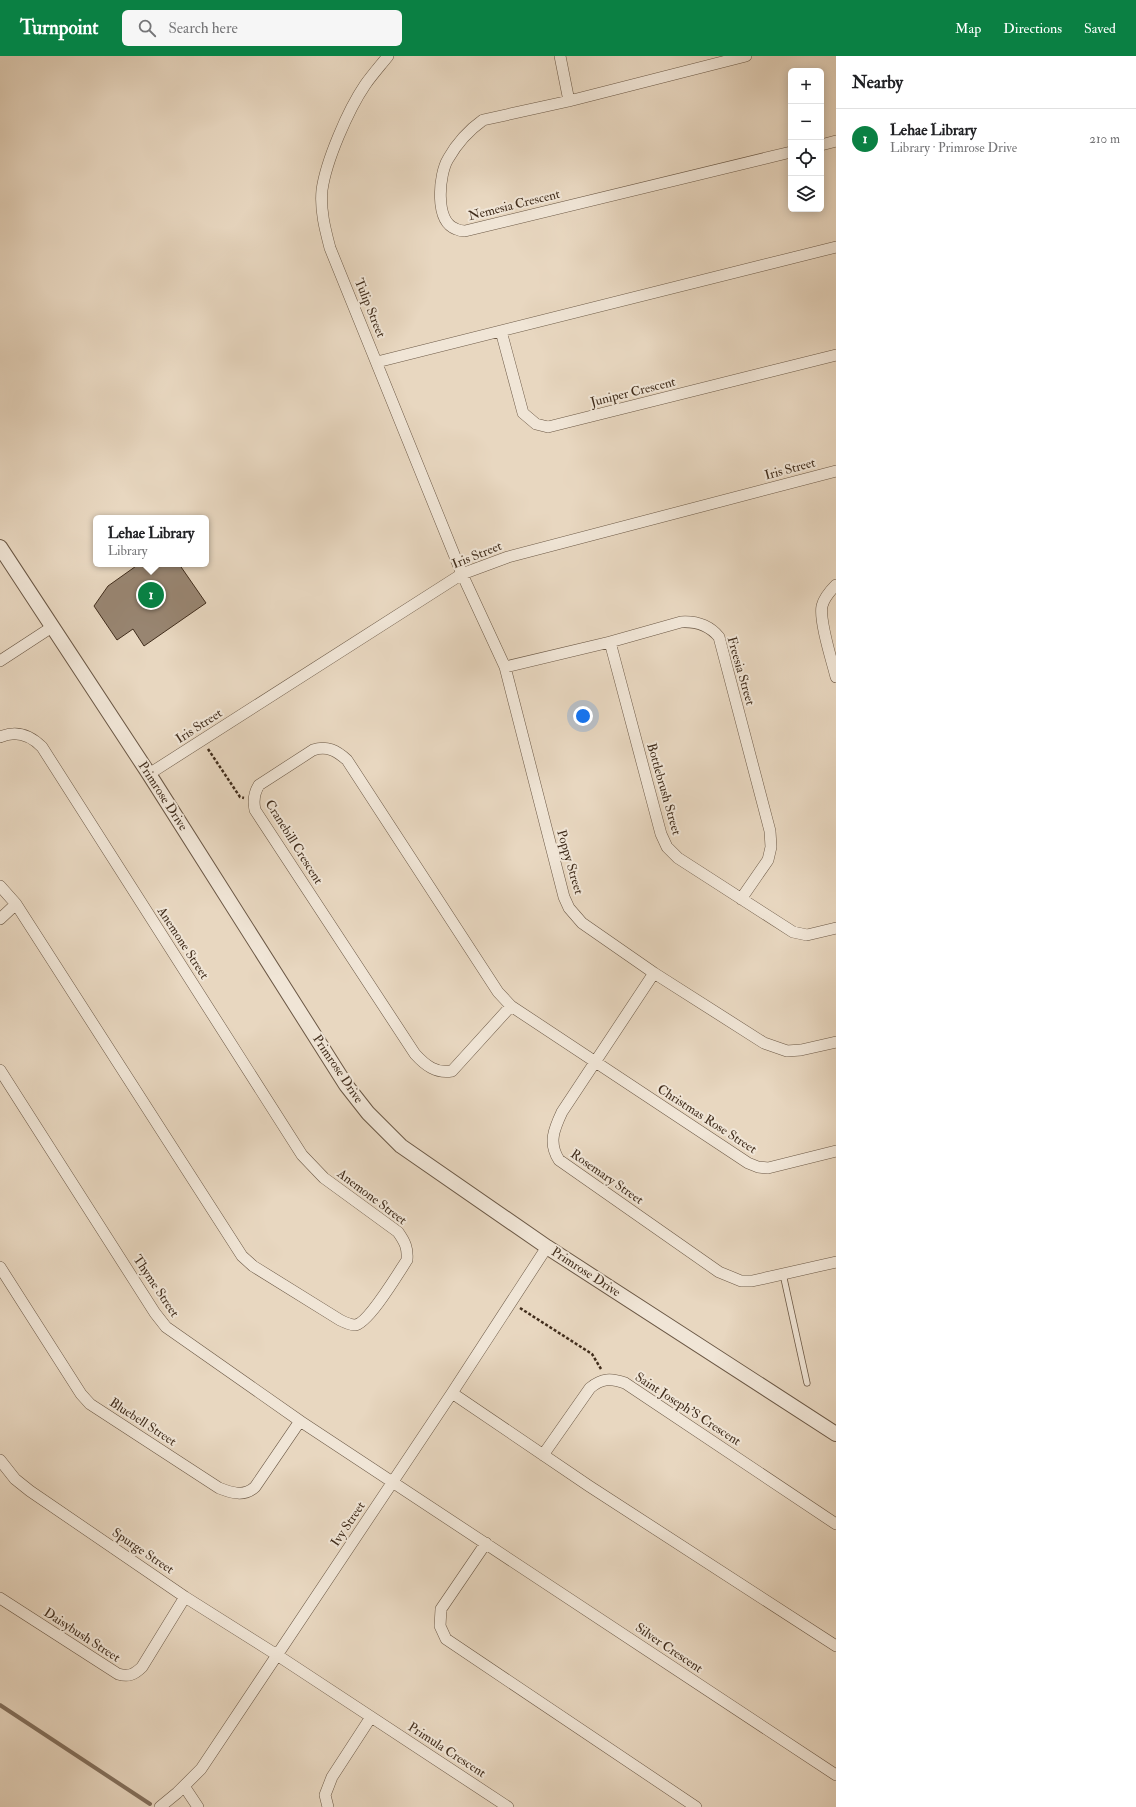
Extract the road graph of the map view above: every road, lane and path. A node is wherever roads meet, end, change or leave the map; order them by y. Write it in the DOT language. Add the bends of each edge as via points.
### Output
graph roads {
  1 [pos="388,56"];
  2 [pos="560,56"];
  3 [pos="746,56"];
  4 [pos="569,101"];
  5 [pos="836,141"];
  6 [pos="824,144"];
  7 [pos="788,153"];
  8 [pos="836,247"];
  9 [pos="501,330"];
  10 [pos="836,355"];
  11 [pos="377,362"];
  12 [pos="836,471"];
  13 [pos="0,547"];
  14 [pos="462,574"];
  15 [pos="836,585"];
  16 [pos="52,627"];
  17 [pos="610,642"];
  18 [pos="0,661"];
  19 [pos="505,667"];
  20 [pos="836,677"];
  21 [pos="0,737"];
  22 [pos="203,740"];
  23 [pos="149,774"];
  24 [pos="253,802"];
  25 [pos="0,886"];
  26 [pos="741,899"];
  27 [pos="16,904"];
  28 [pos="0,919"];
  29 [pos="836,928"];
  30 [pos="654,973"];
  31 [pos="510,1006"];
  32 [pos="836,1042"];
  33 [pos="595,1062"];
  34 [pos="0,1070"];
  35 [pos="836,1151"];
  36 [pos="547,1247"];
  37 [pos="836,1262"];
  38 [pos="0,1267"];
  39 [pos="783,1274"];
  40 [pos="511,1302"];
  41 [pos="605,1379"];
  42 [pos="807,1383"];
  43 [pos="452,1393"];
  44 [pos="300,1421"];
  45 [pos="836,1434"];
  46 [pos="543,1455"];
  47 [pos="0,1460"];
  48 [pos="392,1482"];
  49 [pos="836,1524"];
  50 [pos="486,1543"];
  51 [pos="185,1597"];
  52 [pos="0,1598"];
  53 [pos="836,1646"];
  54 [pos="278,1655"];
  55 [pos="371,1717"];
  56 [pos="836,1776"];
  57 [pos="184,1786"];
  58 [pos="160,1807"];
  59 [pos="198,1807"];
  60 [pos="328,1807"];
  61 [pos="508,1807"];
  62 [pos="696,1807"];
  1 -- 11 [label="street, Tulip Street" via="364,86 351,111 328,166 322,190 323,221 330,248"];
  2 -- 4 [label="street"];
  3 -- 4 [label="street, Nemesia Crescent"];
  4 -- 7 [label="street, Nemesia Crescent" via="483,120 466,134 447,159 441,180 441,204 449,224 455,229 465,231"];
  5 -- 6 [label="street"];
  8 -- 9 [label="street"];
  9 -- 10 [label="street, Juniper Crescent" via="523,413 536,424 548,427"];
  9 -- 11 [label="street"];
  11 -- 14 [label="street, Tulip Street"];
  12 -- 14 [label="street, Iris Street" via="508,557"];
  13 -- 16 [label="street, Primrose Drive"];
  14 -- 19 [label="street, Poppy Street"];
  14 -- 22 [label="street, Iris Street"];
  15 -- 20 [label="street" via="826,596 822,607 822,620"];
  16 -- 18 [label="street"];
  16 -- 23 [label="street, Primrose Drive"];
  17 -- 19 [label="street, Freesia Street"];
  17 -- 26 [label="street, Bottlebrush Street" via="661,834 667,847 678,858"];
  17 -- 26 [label="street, Freesia Street" via="681,622 708,627 719,638 770,831 771,847 768,860"];
  19 -- 30 [label="street, Poppy Street" via="564,897 569,908 582,923"];
  21 -- 27 [label="street, Anemone Street" via="13,733 25,735 42,747 302,1155 324,1178 398,1232 404,1241 408,1251 407,1260 371,1313 361,1322 355,1325 340,1320 253,1266 242,1256"];
  22 -- 23 [label="street, Iris Street"];
  22 -- 24 [label="path" via="240,797"];
  23 -- 36 [label="street, Primrose Drive" via="346,1085 368,1113 401,1146"];
  24 -- 31 [label="street, Cranebill Crescent" via="259,785 313,750 327,748 342,756 498,992"];
  24 -- 31 [label="street, Cranebill Crescent" via="255,810 422,1061 439,1072 452,1071"];
  25 -- 27 [label="street, Anemone Street"];
  26 -- 29 [label="street, Bottlebrush Street" via="793,932 807,935"];
  27 -- 28 [label="street"];
  30 -- 32 [label="street, Poppy Street" via="764,1043 787,1050 801,1050"];
  30 -- 33 [label="street, Rosemary Street"];
  31 -- 33 [label="street, Cranebill Crescent"];
  33 -- 35 [label="street, Christmas Rose Street" via="738,1158 758,1167 768,1168"];
  33 -- 39 [label="street, Rosemary Street" via="562,1112 554,1129 553,1146 559,1160 719,1272 741,1281"];
  34 -- 44 [label="street, Thyme Street" via="166,1327"];
  36 -- 40 [label="street, Ivy Street"];
  36 -- 45 [label="street, Primrose Drive"];
  37 -- 39 [label="street, Rosemary Street"];
  38 -- 44 [label="street, Bluebell Street" via="90,1404 220,1488 236,1493 249,1492 255,1487"];
  39 -- 42 [label="lane"];
  40 -- 41 [label="path" via="592,1354"];
  40 -- 43 [label="street, Ivy Street"];
  41 -- 46 [label="street" via="590,1388"];
  41 -- 49 [label="street, Saint Joseph'S Crescent" via="625,1383"];
  43 -- 46 [label="street"];
  43 -- 48 [label="street, Ivy Street"];
  44 -- 48 [label="street, Thyme Street"];
  46 -- 53 [label="street"];
  47 -- 51 [label="street, Spurge Street" via="15,1479 30,1491"];
  48 -- 50 [label="street, Silver Crescent"];
  48 -- 54 [label="street, Ivy Street"];
  50 -- 56 [label="street, Silver Crescent"];
  50 -- 62 [label="street" via="441,1609 440,1626 446,1639"];
  51 -- 52 [label="street, Daisybush Street" via="142,1667 135,1674 124,1676"];
  51 -- 54 [label="street, Spurge Street"];
  54 -- 55 [label="street, Primula Crescent"];
  54 -- 57 [label="street, Ivy Street" via="200,1770"];
  55 -- 60 [label="street" via="332,1777 325,1794"];
  55 -- 61 [label="street, Primula Crescent"];
  57 -- 58 [label="street, Ivy Street"];
  57 -- 59 [label="street"];
}
